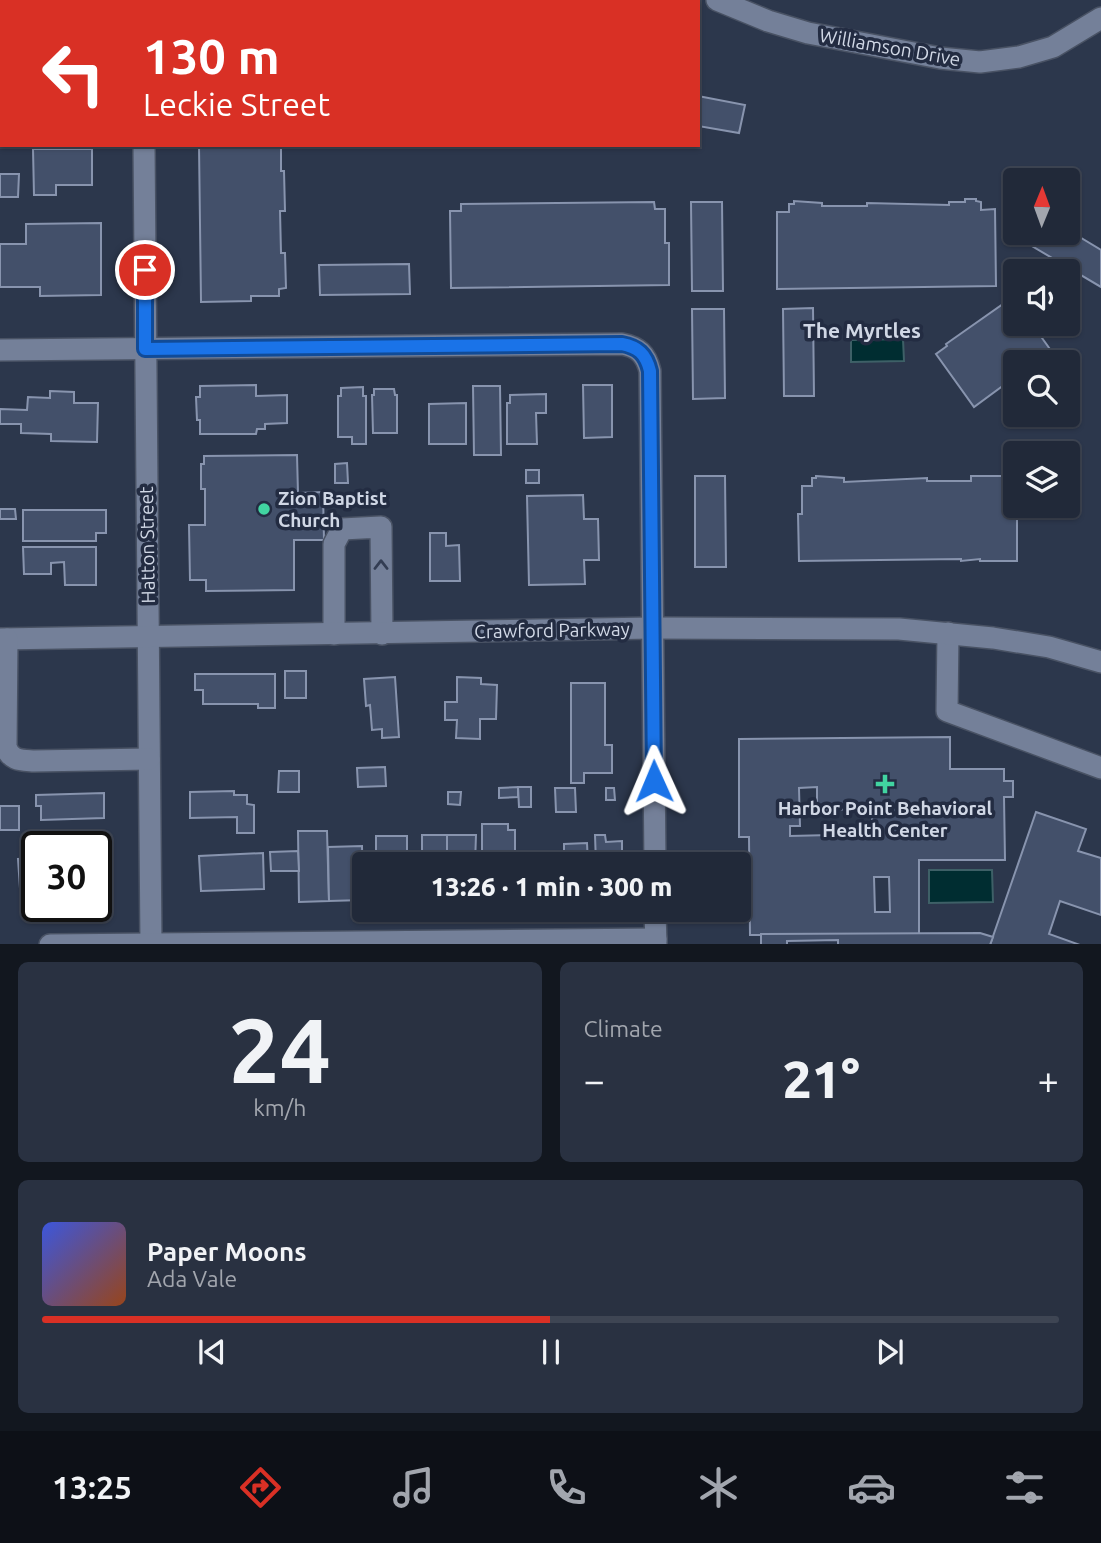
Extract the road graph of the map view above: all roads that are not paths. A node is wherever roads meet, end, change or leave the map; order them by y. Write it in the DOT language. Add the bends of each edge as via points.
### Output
graph roads {
  1 [pos="717,0"];
  2 [pos="1101,18"];
  3 [pos="144,147"];
  4 [pos="145,349"];
  5 [pos="0,350"];
  6 [pos="652,628"];
  7 [pos="334,634"];
  8 [pos="382,634"];
  9 [pos="948,634"];
  10 [pos="148,638"];
  11 [pos="4,639"];
  12 [pos="1101,663"];
  13 [pos="149,758"];
  14 [pos="1101,768"];
  15 [pos="655,852"];
  16 [pos="655,922"];
  17 [pos="656,942"];
  18 [pos="50,944"];
  19 [pos="150,944"];
  1 -- 2 [label="street, Williamson Drive" via="808,33 980,62 1053,47"];
  3 -- 4 [label="street, Hatton Street"];
  4 -- 5 [label="street"];
  4 -- 6 [label="street" via="632,346 648,361 650,371"];
  4 -- 10 [label="street, Hatton Street"];
  6 -- 8 [label="street, Crawford Parkway"];
  6 -- 9 [label="street, Crawford Parkway" via="819,627"];
  6 -- 15 [label="street"];
  7 -- 8 [label="street, Crawford Parkway"];
  8 -- 7 [label="street, one-way" via="381,527 342,529 334,544"];
  7 -- 10 [label="street, Crawford Parkway"];
  9 -- 12 [label="street, Crawford Parkway" via="1049,647"];
  9 -- 14 [label="street" via="947,711"];
  10 -- 11 [label="street, Crawford Parkway"];
  10 -- 13 [label="street, Hatton Street"];
  11 -- 13 [label="street" via="8,755 34,761"];
  13 -- 19 [label="street, Hatton Street"];
  16 -- 17 [label="street"];
  17 -- 19 [label="street"];
  18 -- 19 [label="street"];
}
